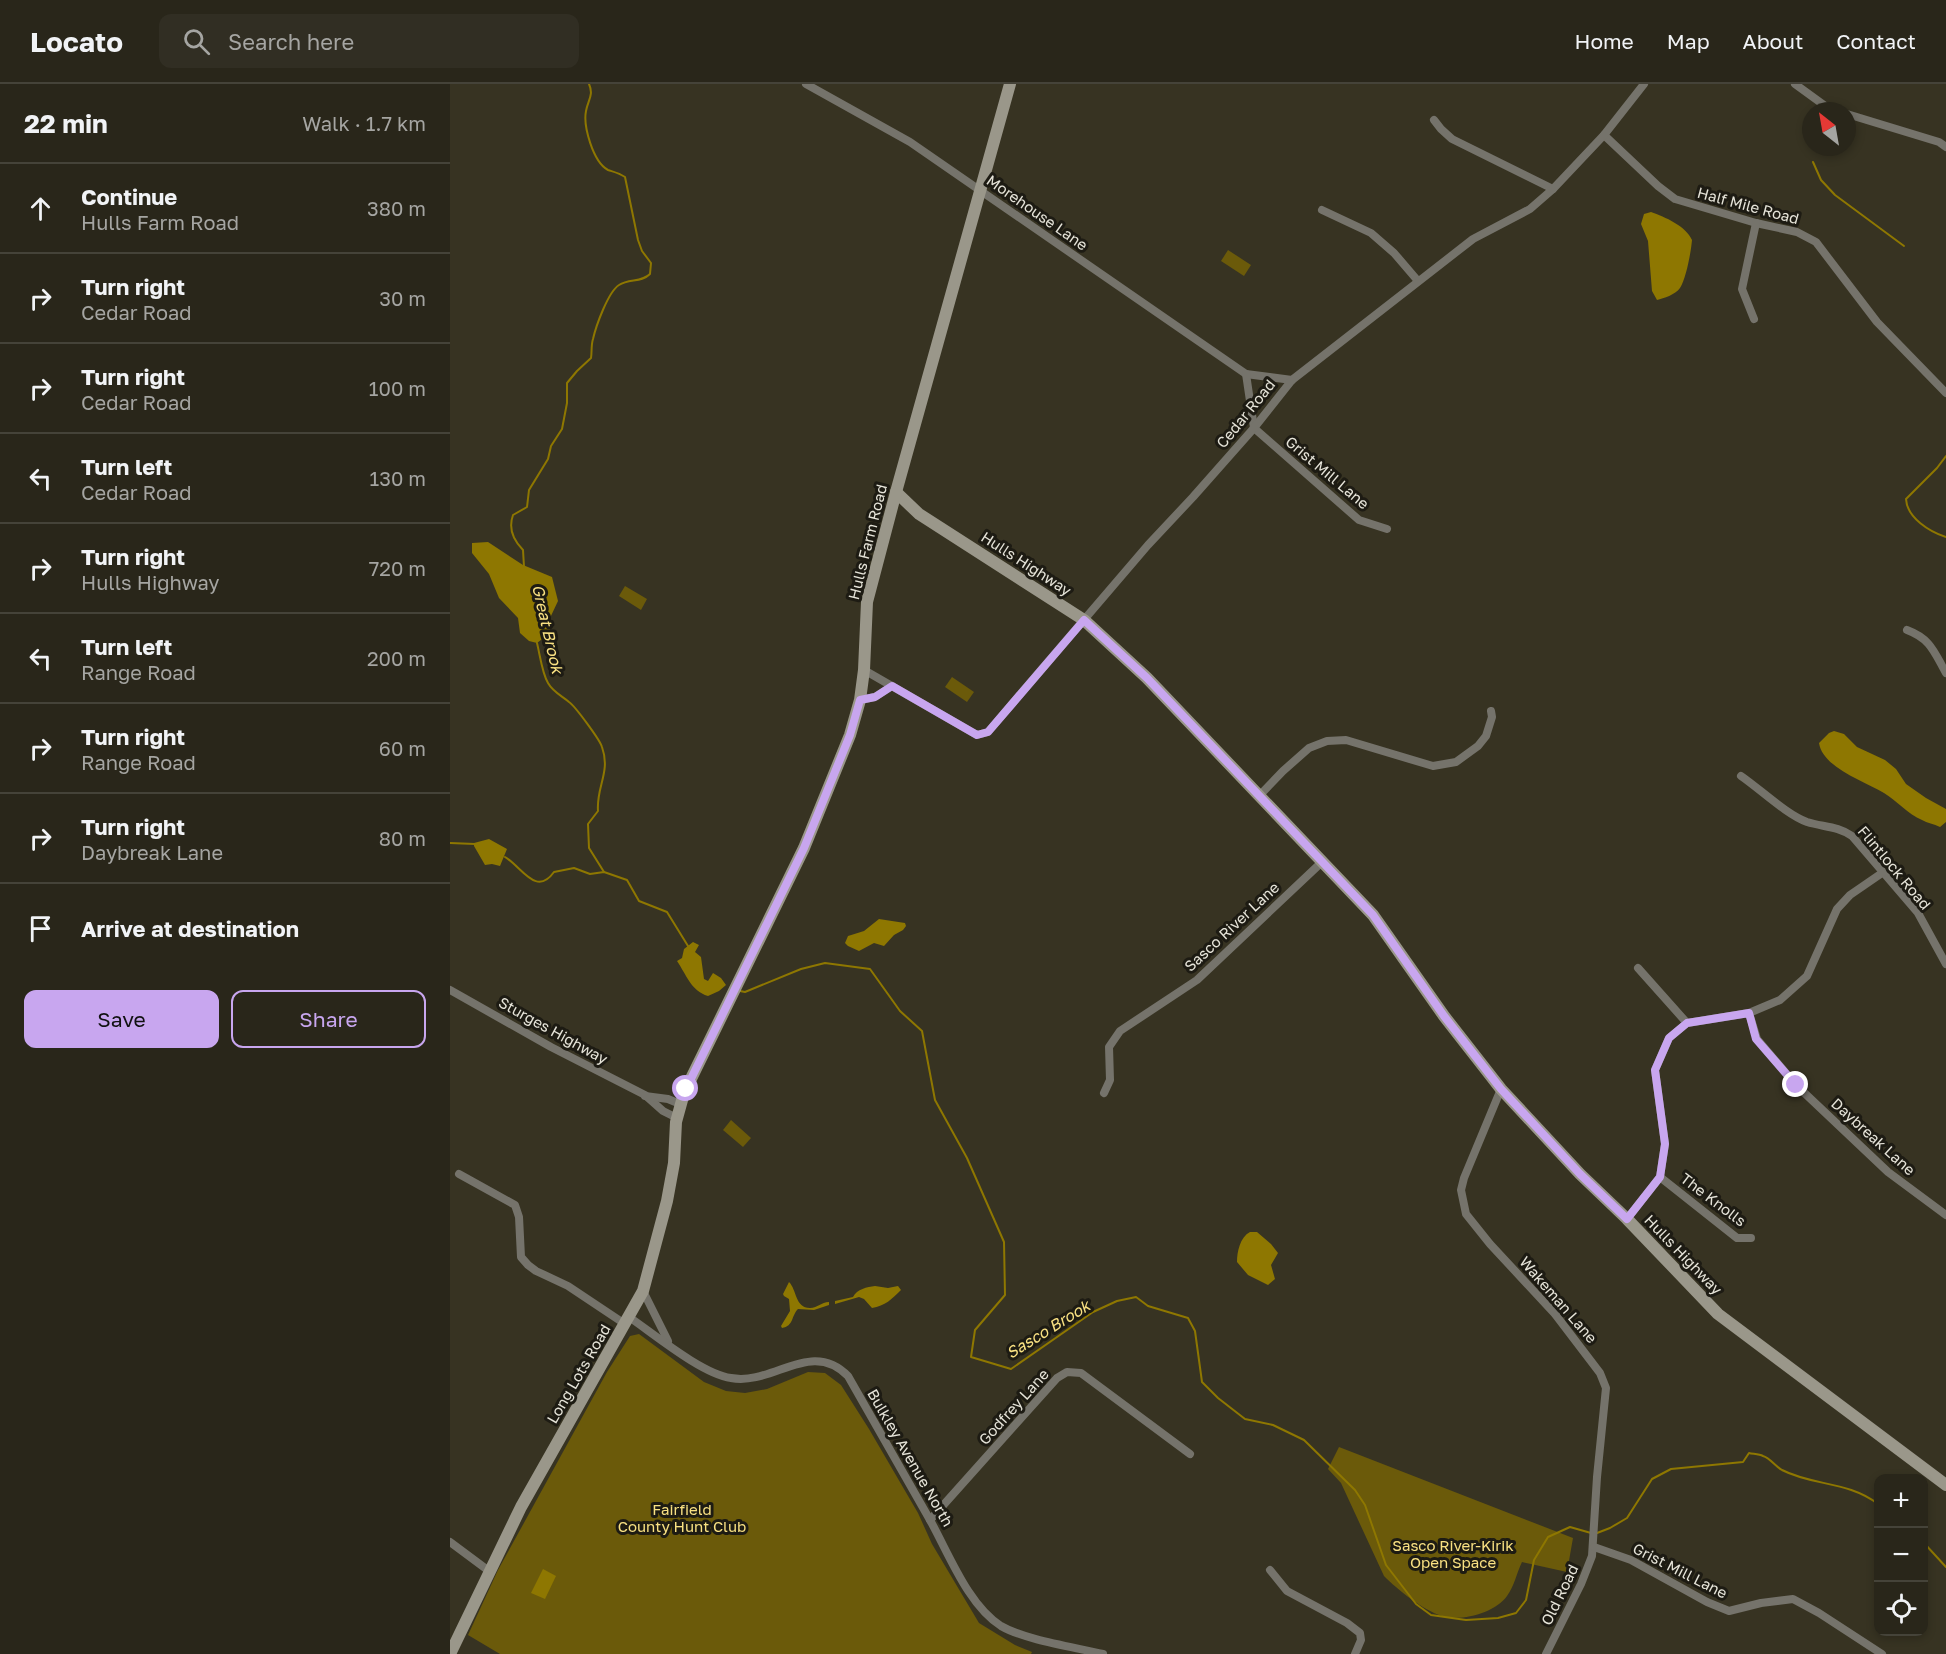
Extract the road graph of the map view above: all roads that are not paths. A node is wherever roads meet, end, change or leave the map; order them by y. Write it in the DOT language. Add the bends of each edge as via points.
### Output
graph roads {
  1 [pos="807,84"];
  2 [pos="1010,84"];
  3 [pos="1644,84"];
  4 [pos="1795,84"];
  5 [pos="1820,102"];
  6 [pos="1856,117"];
  7 [pos="1434,120"];
  8 [pos="1604,135"];
  9 [pos="1946,147"];
  10 [pos="980,189"];
  11 [pos="1553,189"];
  12 [pos="1322,210"];
  13 [pos="1756,223"];
  14 [pos="1418,281"];
  15 [pos="1754,319"];
  16 [pos="1246,374"];
  17 [pos="1292,380"];
  18 [pos="1946,393"];
  19 [pos="1254,428"];
  20 [pos="896,492"];
  21 [pos="893,507"];
  22 [pos="919,514"];
  23 [pos="1387,529"];
  24 [pos="1084,620"];
  25 [pos="1907,630"];
  26 [pos="864,670"];
  27 [pos="1946,673"];
  28 [pos="892,686"];
  29 [pos="860,700"];
  30 [pos="1491,711"];
  31 [pos="1741,776"];
  32 [pos="1260,795"];
  33 [pos="1323,861"];
  34 [pos="1882,873"];
  35 [pos="1946,964"];
  36 [pos="1638,968"];
  37 [pos="450,990"];
  38 [pos="1749,1013"];
  39 [pos="1687,1023"];
  40 [pos="1501,1089"];
  41 [pos="1104,1093"];
  42 [pos="645,1095"];
  43 [pos="682,1098"];
  44 [pos="677,1118"];
  45 [pos="459,1174"];
  46 [pos="1660,1177"];
  47 [pos="1946,1215"];
  48 [pos="1627,1219"];
  49 [pos="1751,1238"];
  50 [pos="643,1291"];
  51 [pos="627,1321"];
  52 [pos="669,1344"];
  53 [pos="1190,1454"];
  54 [pos="1946,1485"];
  55 [pos="930,1520"];
  56 [pos="450,1542"];
  57 [pos="1594,1542"];
  58 [pos="1270,1570"];
  59 [pos="489,1571"];
  60 [pos="450,1654"];
  61 [pos="1103,1654"];
  62 [pos="1355,1654"];
  63 [pos="1546,1654"];
  64 [pos="1882,1654"];
  1 -- 10 [label="street, Morehouse Lane" via="910,142"];
  2 -- 10 [label="main road, Hulls Farm Road"];
  3 -- 8 [label="street, Cedar Road"];
  4 -- 5 [label="street"];
  6 -- 9 [label="street"];
  7 -- 11 [label="street" via="1452,139"];
  8 -- 11 [label="street, Cedar Road"];
  8 -- 13 [label="street, Half Mile Road" via="1675,199"];
  10 -- 16 [label="street, Morehouse Lane"];
  10 -- 20 [label="main road, Hulls Farm Road"];
  11 -- 14 [label="street, Cedar Road" via="1530,209 1473,239"];
  12 -- 14 [label="street" via="1371,233"];
  13 -- 15 [label="street" via="1742,289"];
  13 -- 18 [label="street, Half Mile Road" via="1797,232 1816,242 1877,322"];
  14 -- 17 [label="street, Cedar Road"];
  16 -- 17 [label="street, Morehouse Lane"];
  16 -- 19 [label="street"];
  17 -- 19 [label="street, Cedar Road"];
  19 -- 23 [label="street, Grist Mill Lane" via="1359,520"];
  19 -- 24 [label="street, Cedar Road"];
  20 -- 21 [label="main road, Hulls Farm Road"];
  20 -- 22 [label="main road, Hulls Highway"];
  21 -- 22 [label="main road, Hulls Highway"];
  21 -- 26 [label="main road, Hulls Farm Road" via="867,602"];
  22 -- 24 [label="main road, Hulls Highway"];
  24 -- 28 [label="street, Cedar Road" via="988,732 977,735"];
  24 -- 32 [label="main road, Hulls Highway" via="1147,678"];
  25 -- 27 [label="street" via="1925,639"];
  26 -- 28 [label="street, Cedar Road"];
  26 -- 29 [label="main road, Hulls Farm Road"];
  28 -- 29 [label="street" via="875,697"];
  29 -- 43 [label="main road, Hulls Farm Road" via="850,735 804,848"];
  30 -- 32 [label="street" via="1486,736 1456,762 1433,766 1346,740 1327,741 1310,748"];
  31 -- 34 [label="street, Flintlock Road" via="1797,817 1842,829"];
  32 -- 33 [label="main road, Hulls Highway"];
  33 -- 40 [label="main road, Hulls Highway" via="1373,915"];
  33 -- 41 [label="street, Sasco River Lane" via="1197,980 1120,1031 1110,1047 1110,1080"];
  34 -- 35 [label="street, Flintlock Road" via="1918,913"];
  34 -- 38 [label="street" via="1837,909 1807,976 1780,1000"];
  36 -- 39 [label="street"];
  37 -- 42 [label="street, Sturges Highway"];
  38 -- 39 [label="street"];
  38 -- 47 [label="street, Daybreak Lane" via="1756,1039 1796,1085 1888,1173"];
  39 -- 46 [label="street" via="1669,1038 1655,1070 1665,1144"];
  40 -- 48 [label="main road, Hulls Highway"];
  40 -- 57 [label="street, Wakeman Lane" via="1461,1190 1466,1214 1555,1314 1600,1373 1606,1388"];
  42 -- 43 [label="street, Sturges Highway"];
  42 -- 44 [label="street, Sturges Highway"];
  43 -- 44 [label="main road, Long Lots Road"];
  44 -- 50 [label="main road, Long Lots Road" via="667,1201"];
  45 -- 51 [label="street, Bulkley Avenue North" via="515,1205 521,1257 528,1265"];
  46 -- 48 [label="street"];
  46 -- 49 [label="street, The Knolls" via="1737,1238"];
  48 -- 54 [label="main road, Hulls Highway" via="1718,1314"];
  50 -- 51 [label="main road, Long Lots Road"];
  50 -- 52 [label="street, Bulkley Avenue North"];
  51 -- 52 [label="street, Bulkley Avenue North"];
  51 -- 59 [label="main road, Long Lots Road" via="520,1507"];
  52 -- 55 [label="street, Bulkley Avenue North" via="706,1370 732,1379 761,1377 814,1360 833,1364 848,1376"];
  53 -- 55 [label="street, Godfrey Lane" via="1081,1373 1067,1372 1057,1378"];
  55 -- 61 [label="street, Bulkley Avenue North" via="978,1605 1000,1625 1016,1633"];
  56 -- 59 [label="street"];
  57 -- 63 [label="street, Old Road" via="1581,1584"];
  57 -- 64 [label="street, Grist Mill Lane" via="1729,1611 1793,1599"];
  58 -- 62 [label="street" via="1287,1591 1354,1627 1361,1640"];
  59 -- 60 [label="main road, Long Lots Road"];
}
